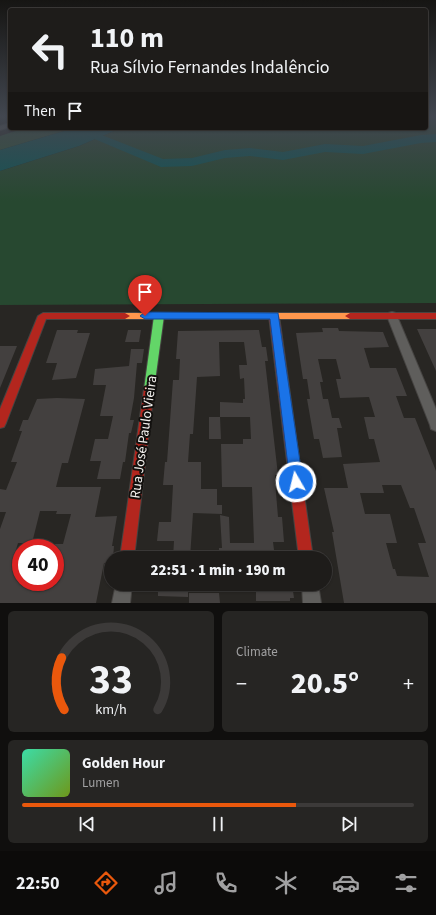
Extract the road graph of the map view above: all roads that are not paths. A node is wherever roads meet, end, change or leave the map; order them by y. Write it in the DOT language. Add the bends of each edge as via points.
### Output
graph roads {
  1 [pos="160,316"];
  2 [pos="274,316"];
  3 [pos="392,316"];
  4 [pos="436,316"];
  5 [pos="0,423"];
  6 [pos="436,425"];
  7 [pos="128,551"];
  8 [pos="305,551"];
  9 [pos="123,591"];
  10 [pos="311,591"];
  11 [pos="121,603"];
  12 [pos="312,603"];
  1 -- 2 [label="street"];
  1 -- 5 [label="street" via="43,316"];
  1 -- 7 [label="street, Rua José Paulo Vieira"];
  2 -- 3 [label="street"];
  2 -- 8 [label="street"];
  3 -- 4 [label="street"];
  3 -- 6 [label="street"];
  9 -- 11 [label="street"];
  10 -- 12 [label="street"];
}
